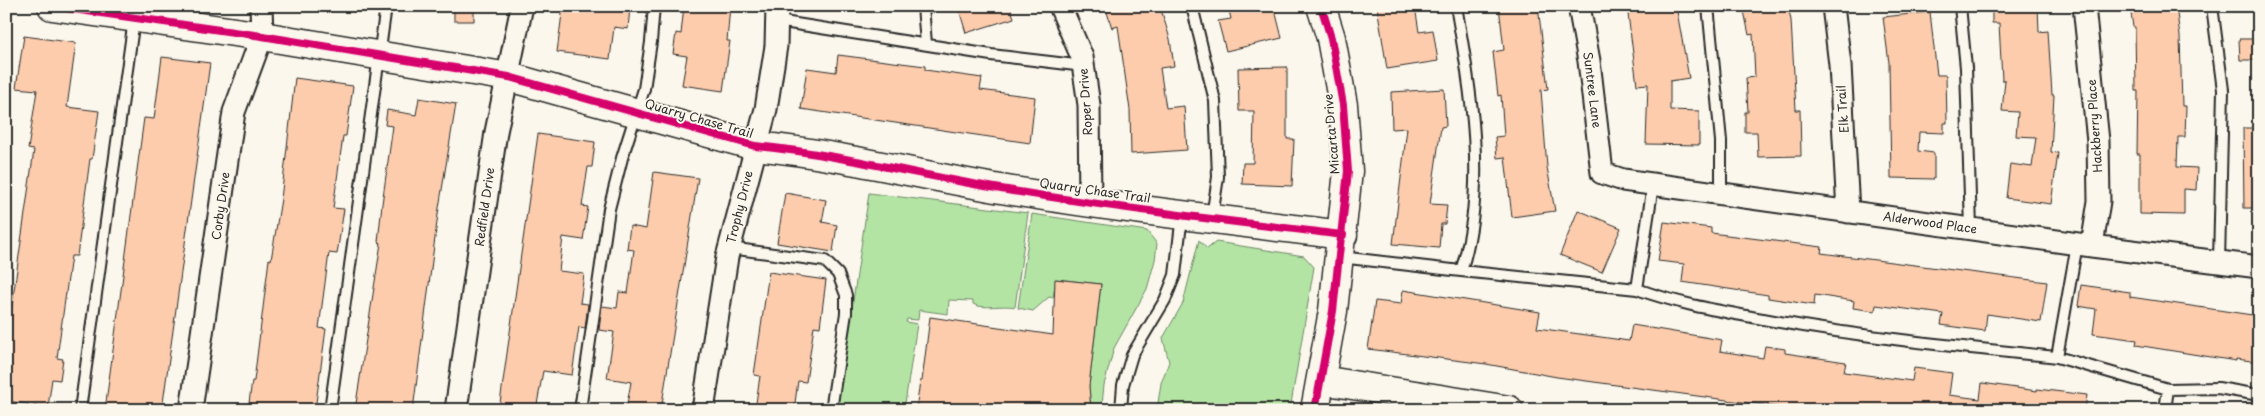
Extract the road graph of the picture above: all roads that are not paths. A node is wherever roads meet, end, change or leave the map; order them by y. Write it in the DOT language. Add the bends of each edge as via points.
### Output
graph roads {
  1 [pos="52,6"];
  2 [pos="261,6"];
  3 [pos="386,6"];
  4 [pos="522,6"];
  5 [pos="654,6"];
  6 [pos="923,6"];
  7 [pos="1060,6"];
  8 [pos="1192,6"];
  9 [pos="1321,6"];
  10 [pos="1456,6"];
  11 [pos="1579,6"];
  12 [pos="1708,6"];
  13 [pos="1833,6"];
  14 [pos="1960,6"];
  15 [pos="2084,6"];
  16 [pos="2212,6"];
  17 [pos="137,14"];
  18 [pos="777,14"];
  19 [pos="262,36"];
  20 [pos="926,44"];
  21 [pos="380,56"];
  22 [pos="1084,66"];
  23 [pos="509,77"];
  24 [pos="638,114"];
  25 [pos="755,146"];
  26 [pos="1602,173"];
  27 [pos="1653,185"];
  28 [pos="1720,194"];
  29 [pos="1090,203"];
  30 [pos="1848,212"];
  31 [pos="1182,214"];
  32 [pos="1212,218"];
  33 [pos="1972,229"];
  34 [pos="2085,245"];
  35 [pos="1341,246"];
  36 [pos="730,248"];
  37 [pos="2219,262"];
  38 [pos="2259,267"];
  39 [pos="1461,271"];
  40 [pos="1637,289"];
  41 [pos="2057,357"];
  42 [pos="1321,380"];
  43 [pos="2168,389"];
  44 [pos="2259,395"];
  45 [pos="1449,405"];
  46 [pos="80,410"];
  47 [pos="191,410"];
  48 [pos="330,410"];
  49 [pos="456,410"];
  50 [pos="580,410"];
  51 [pos="704,410"];
  52 [pos="831,410"];
  53 [pos="1121,410"];
  54 [pos="1315,410"];
  55 [pos="1509,410"];
  56 [pos="2165,410"];
  1 -- 17 [label="street, Quarry Chase Trail"];
  2 -- 19 [label="street, Corby Drive"];
  3 -- 21 [label="lane"];
  4 -- 23 [label="street, Redfield Drive"];
  5 -- 24 [label="lane" via="652,42"];
  6 -- 20 [label="lane"];
  7 -- 22 [label="street, Roper Drive"];
  8 -- 32 [label="lane" via="1215,101 1218,177"];
  9 -- 35 [label="street, Micarta Drive" via="1331,38 1343,105 1348,171"];
  10 -- 39 [label="lane" via="1468,72 1476,180 1467,252"];
  11 -- 26 [label="street, Suntree Lane"];
  12 -- 28 [label="lane" via="1721,141"];
  13 -- 30 [label="street, Elk Trail" via="1840,65"];
  14 -- 33 [label="lane" via="1966,68"];
  15 -- 34 [label="street, Hackberry Place" via="2098,141 2099,201"];
  16 -- 37 [label="lane" via="2223,90"];
  17 -- 19 [label="street, Quarry Chase Trail"];
  17 -- 46 [label="lane"];
  18 -- 20 [label="lane"];
  18 -- 25 [label="street, Trophy Drive" via="776,46 766,109"];
  19 -- 21 [label="street, Quarry Chase Trail"];
  19 -- 47 [label="street, Corby Drive" via="234,112"];
  20 -- 22 [label="lane"];
  21 -- 23 [label="street, Quarry Chase Trail"];
  21 -- 48 [label="lane"];
  22 -- 29 [label="street, Roper Drive" via="1089,105"];
  23 -- 24 [label="street, Quarry Chase Trail"];
  23 -- 49 [label="street, Redfield Drive" via="496,132"];
  24 -- 25 [label="street, Quarry Chase Trail"];
  24 -- 50 [label="lane" via="608,209"];
  25 -- 29 [label="street, Quarry Chase Trail"];
  25 -- 36 [label="street, Trophy Drive"];
  26 -- 27 [label="street, Alderwood Place"];
  27 -- 28 [label="street, Alderwood Place"];
  27 -- 40 [label="lane"];
  28 -- 30 [label="street, Alderwood Place"];
  29 -- 31 [label="street, Quarry Chase Trail"];
  30 -- 33 [label="street, Alderwood Place"];
  31 -- 32 [label="street, Quarry Chase Trail"];
  31 -- 53 [label="lane" via="1174,275 1165,300 1132,355 1123,385"];
  32 -- 35 [label="street, Quarry Chase Trail"];
  33 -- 34 [label="street, Alderwood Place"];
  34 -- 37 [label="street, Alderwood Place"];
  34 -- 41 [label="lane"];
  35 -- 39 [label="lane"];
  35 -- 42 [label="street, Micarta Drive"];
  36 -- 51 [label="street, Trophy Drive"];
  36 -- 52 [label="lane" via="824,260 838,274 846,295 846,313"];
  37 -- 38 [label="street, Alderwood Place"];
  39 -- 40 [label="lane"];
  40 -- 41 [label="lane" via="1673,302 1799,325 1948,346"];
  41 -- 43 [label="lane"];
  42 -- 45 [label="street"];
  42 -- 54 [label="street, Micarta Drive"];
  43 -- 44 [label="lane" via="2218,388"];
  43 -- 56 [label="lane"];
  45 -- 55 [label="street"];
}
